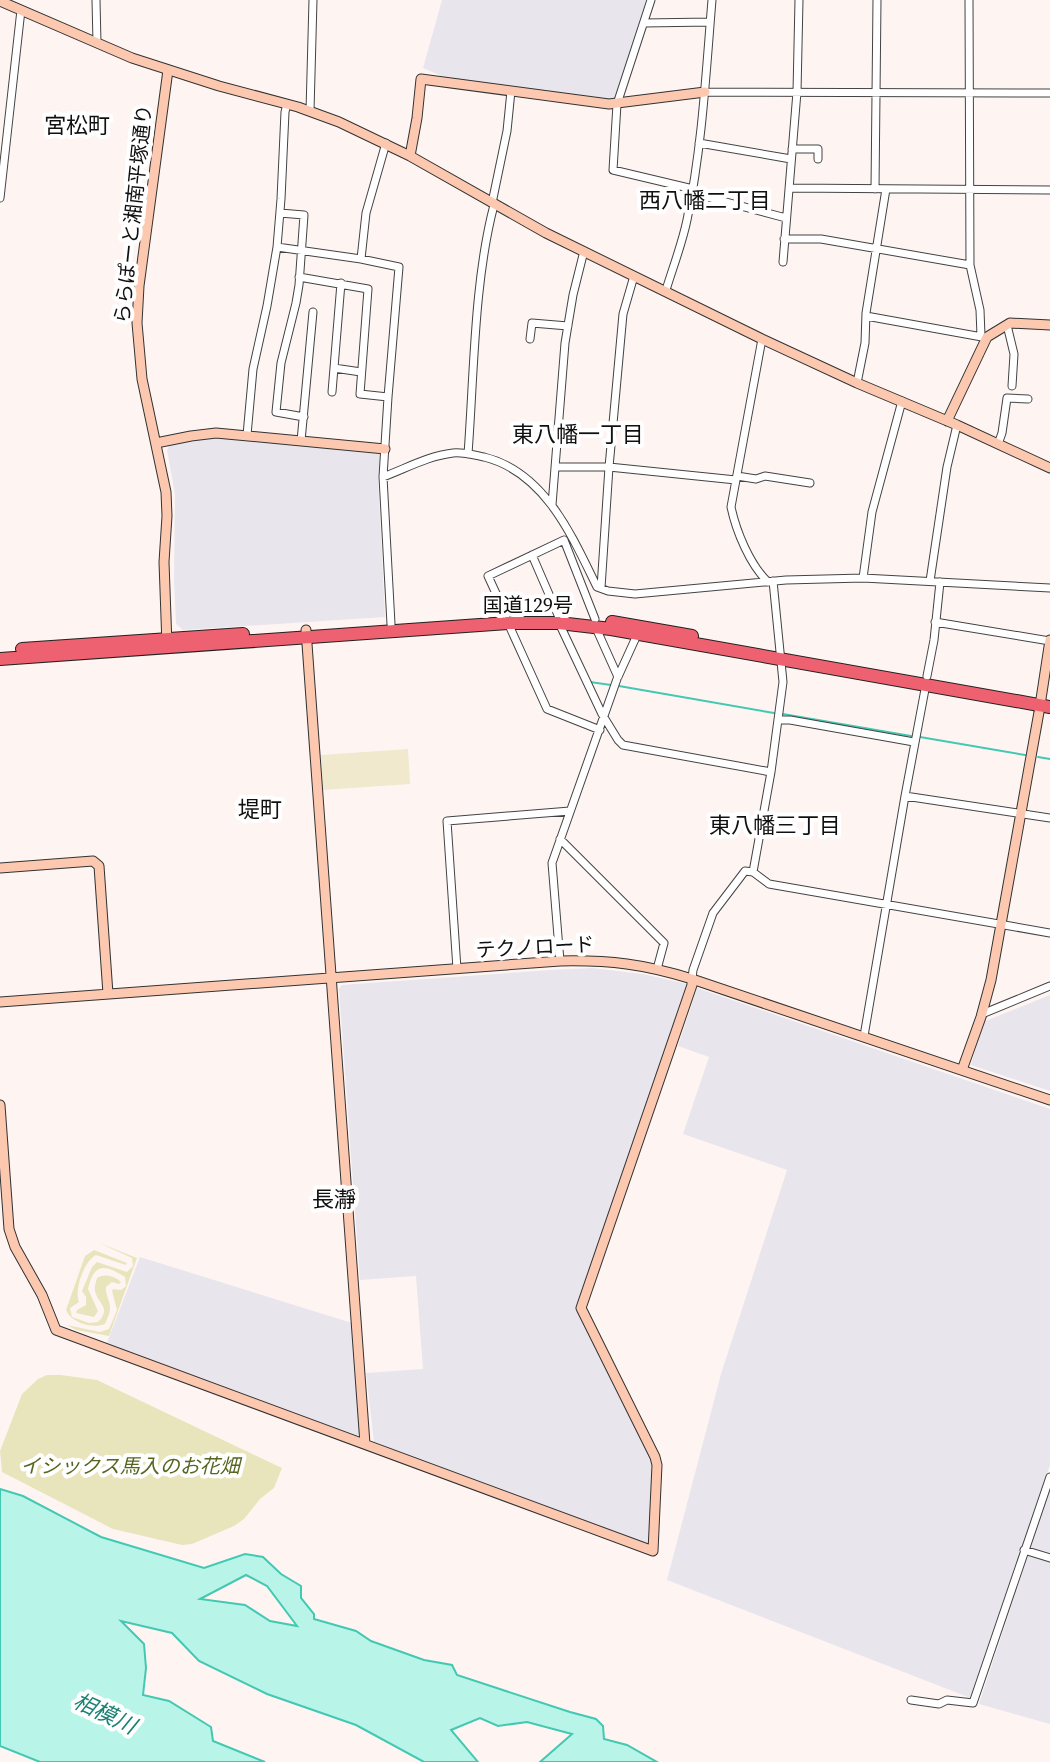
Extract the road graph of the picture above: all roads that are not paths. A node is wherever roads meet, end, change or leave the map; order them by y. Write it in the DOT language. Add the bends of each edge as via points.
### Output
graph roads {
  1 [pos="96,0"];
  2 [pos="313,0"];
  3 [pos="651,0"];
  4 [pos="712,0"];
  5 [pos="799,0"];
  6 [pos="877,0"];
  7 [pos="969,0"];
  8 [pos="0,1"];
  9 [pos="21,10"];
  10 [pos="710,22"];
  11 [pos="644,23"];
  12 [pos="97,43"];
  13 [pos="168,70"];
  14 [pos="511,91"];
  15 [pos="705,92"];
  16 [pos="797,92"];
  17 [pos="875,92"];
  18 [pos="969,93"];
  19 [pos="1050,93"];
  20 [pos="287,104"];
  21 [pos="617,104"];
  22 [pos="310,111"];
  23 [pos="3,138"];
  24 [pos="386,143"];
  25 [pos="699,143"];
  26 [pos="792,149"];
  27 [pos="410,156"];
  28 [pos="791,159"];
  29 [pos="818,159"];
  30 [pos="789,188"];
  31 [pos="875,189"];
  32 [pos="886,189"];
  33 [pos="968,190"];
  34 [pos="1050,190"];
  35 [pos="692,191"];
  36 [pos="0,198"];
  37 [pos="493,204"];
  38 [pos="280,213"];
  39 [pos="786,218"];
  40 [pos="784,239"];
  41 [pos="277,247"];
  42 [pos="876,249"];
  43 [pos="302,250"];
  44 [pos="584,251"];
  45 [pos="361,259"];
  46 [pos="783,262"];
  47 [pos="970,265"];
  48 [pos="634,276"];
  49 [pos="299,277"];
  50 [pos="341,283"];
  51 [pos="666,290"];
  52 [pos="866,316"];
  53 [pos="292,317"];
  54 [pos="1007,325"];
  55 [pos="1050,325"];
  56 [pos="568,326"];
  57 [pos="984,337"];
  58 [pos="530,339"];
  59 [pos="762,339"];
  60 [pos="334,368"];
  61 [pos="361,372"];
  62 [pos="857,383"];
  63 [pos="1012,386"];
  64 [pos="332,392"];
  65 [pos="388,397"];
  66 [pos="1028,399"];
  67 [pos="902,401"];
  68 [pos="304,417"];
  69 [pos="947,421"];
  70 [pos="957,425"];
  71 [pos="247,435"];
  72 [pos="301,441"];
  73 [pos="156,443"];
  74 [pos="998,444"];
  75 [pos="385,449"];
  76 [pos="468,454"];
  77 [pos="555,467"];
  78 [pos="609,467"];
  79 [pos="1050,468"];
  80 [pos="383,477"];
  81 [pos="737,478"];
  82 [pos="810,483"];
  83 [pos="552,505"];
  84 [pos="532,555"];
  85 [pos="863,578"];
  86 [pos="930,581"];
  87 [pos="770,582"];
  88 [pos="940,582"];
  89 [pos="601,588"];
  90 [pos="1050,588"];
  91 [pos="507,619"];
  92 [pos="558,619"];
  93 [pos="935,622"];
  94 [pos="595,623"];
  95 [pos="391,624"];
  96 [pos="306,634"];
  97 [pos="637,635"];
  98 [pos="1050,640"];
  99 [pos="167,644"];
  100 [pos="0,651"];
  101 [pos="782,655"];
  102 [pos="0,659"];
  103 [pos="618,677"];
  104 [pos="927,680"];
  105 [pos="1045,702"];
  106 [pos="604,718"];
  107 [pos="778,720"];
  108 [pos="600,730"];
  109 [pos="914,742"];
  110 [pos="771,772"];
  111 [pos="905,796"];
  112 [pos="570,811"];
  113 [pos="1021,813"];
  114 [pos="1050,818"];
  115 [pos="560,839"];
  116 [pos="0,868"];
  117 [pos="753,872"];
  118 [pos="886,905"];
  119 [pos="1002,924"];
  120 [pos="1050,933"];
  121 [pos="560,961"];
  122 [pos="457,969"];
  123 [pos="657,969"];
  124 [pos="332,978"];
  125 [pos="692,979"];
  126 [pos="1050,986"];
  127 [pos="108,994"];
  128 [pos="0,1002"];
  129 [pos="982,1014"];
  130 [pos="864,1036"];
  131 [pos="962,1070"];
  132 [pos="1050,1100"];
  133 [pos="0,1105"];
  134 [pos="0,1118"];
  135 [pos="4,1214"];
  136 [pos="365,1444"];
  137 [pos="1050,1477"];
  138 [pos="1024,1550"];
  139 [pos="1050,1558"];
  140 [pos="911,1700"];
  1 -- 12 [label="street"];
  2 -- 22 [label="street"];
  3 -- 11 [label="street"];
  4 -- 10 [label="street"];
  5 -- 16 [label="street"];
  6 -- 17 [label="street"];
  7 -- 18 [label="street"];
  8 -- 9 [label="street"];
  9 -- 12 [label="street"];
  9 -- 23 [label="street"];
  10 -- 11 [label="street"];
  10 -- 15 [label="street"];
  11 -- 21 [label="street"];
  12 -- 13 [label="street"];
  13 -- 20 [label="street"];
  13 -- 73 [label="street, ららぽーと湘南平塚通り" via="137,323 139,363"];
  14 -- 21 [label="street"];
  14 -- 27 [label="street" via="421,79"];
  14 -- 37 [label="street"];
  15 -- 16 [label="street"];
  15 -- 21 [label="street"];
  15 -- 25 [label="street"];
  16 -- 17 [label="street"];
  16 -- 26 [label="street"];
  17 -- 18 [label="street"];
  17 -- 31 [label="street"];
  18 -- 19 [label="street"];
  18 -- 33 [label="street"];
  20 -- 22 [label="street"];
  20 -- 38 [label="street"];
  21 -- 35 [label="street" via="613,170"];
  22 -- 24 [label="street"];
  23 -- 36 [label="street"];
  24 -- 27 [label="street"];
  24 -- 45 [label="street" via="366,213"];
  25 -- 28 [label="street"];
  25 -- 35 [label="street"];
  26 -- 28 [label="street"];
  26 -- 29 [label="street" via="818,149"];
  27 -- 37 [label="street"];
  28 -- 30 [label="street"];
  30 -- 31 [label="street"];
  30 -- 39 [label="street"];
  31 -- 32 [label="street"];
  32 -- 33 [label="street"];
  32 -- 42 [label="street"];
  33 -- 34 [label="street"];
  33 -- 47 [label="street"];
  35 -- 39 [label="street"];
  35 -- 51 [label="street"];
  37 -- 44 [label="street"];
  37 -- 76 [label="street" via="478,308"];
  38 -- 41 [label="street"];
  38 -- 43 [label="street" via="304,215"];
  39 -- 40 [label="street"];
  40 -- 42 [label="street"];
  40 -- 46 [label="street"];
  41 -- 43 [label="street"];
  41 -- 71 [label="street" via="253,369"];
  42 -- 47 [label="street"];
  42 -- 52 [label="street"];
  43 -- 45 [label="street"];
  43 -- 49 [label="street"];
  44 -- 48 [label="street"];
  44 -- 56 [label="street"];
  45 -- 65 [label="street" via="399,267"];
  47 -- 57 [label="street"];
  48 -- 51 [label="street"];
  48 -- 78 [label="street" via="623,314"];
  49 -- 50 [label="street"];
  49 -- 53 [label="street"];
  50 -- 60 [label="street"];
  50 -- 61 [label="street" via="368,289"];
  51 -- 59 [label="street"];
  52 -- 57 [label="street"];
  52 -- 62 [label="street"];
  53 -- 68 [label="street" via="312,316"];
  53 -- 68 [label="street" via="276,412"];
  54 -- 55 [label="street"];
  54 -- 57 [label="street"];
  54 -- 63 [label="street" via="1014,354"];
  56 -- 58 [label="street" via="532,323"];
  56 -- 77 [label="street"];
  57 -- 69 [label="street"];
  59 -- 62 [label="street"];
  59 -- 81 [label="street"];
  60 -- 61 [label="street"];
  60 -- 64 [label="street"];
  61 -- 65 [label="street" via="360,394"];
  62 -- 67 [label="street"];
  65 -- 75 [label="street"];
  66 -- 74 [label="street" via="1007,398"];
  67 -- 69 [label="street"];
  67 -- 85 [label="street" via="872,512"];
  68 -- 72 [label="street"];
  69 -- 70 [label="street"];
  70 -- 74 [label="street"];
  70 -- 86 [label="street"];
  71 -- 72 [label="street"];
  71 -- 73 [label="street" via="216,433"];
  72 -- 75 [label="street"];
  73 -- 99 [label="street, ららぽーと湘南平塚通り" via="167,503"];
  74 -- 79 [label="street"];
  75 -- 80 [label="street"];
  76 -- 80 [label="street" via="421,460"];
  76 -- 83 [label="street" via="497,461 524,477"];
  77 -- 78 [label="street"];
  77 -- 83 [label="street"];
  78 -- 81 [label="street"];
  78 -- 89 [label="street"];
  80 -- 95 [label="street"];
  81 -- 82 [label="street"];
  81 -- 87 [label="street" via="733,516 758,573"];
  83 -- 89 [label="street"];
  84 -- 91 [label="street" via="488,576"];
  84 -- 92 [label="street"];
  84 -- 94 [label="street" via="564,540"];
  85 -- 86 [label="street"];
  85 -- 87 [label="street"];
  86 -- 88 [label="street"];
  87 -- 89 [label="street" via="635,594"];
  87 -- 101 [label="street"];
  88 -- 90 [label="street"];
  88 -- 93 [label="street"];
  91 -- 92 [label="highway, 国道129号"];
  91 -- 95 [label="highway, 国道129号"];
  91 -- 96 [label="highway, 国道129号"];
  91 -- 108 [label="street" via="547,709"];
  92 -- 94 [label="highway, 国道129号"];
  92 -- 106 [label="street"];
  93 -- 98 [label="street"];
  93 -- 104 [label="street"];
  94 -- 97 [label="highway, 国道129号"];
  94 -- 101 [label="highway, 国道129号"];
  94 -- 103 [label="street"];
  95 -- 96 [label="highway, 国道129号"];
  96 -- 99 [label="highway, 国道129号"];
  96 -- 124 [label="street"];
  97 -- 101 [label="highway, 国道129号"];
  97 -- 103 [label="street"];
  98 -- 105 [label="street"];
  99 -- 100 [label="highway, 国道129号"];
  99 -- 102 [label="highway, 国道129号"];
  101 -- 104 [label="highway, 国道129号"];
  101 -- 107 [label="street"];
  103 -- 106 [label="street"];
  104 -- 105 [label="highway, 国道129号"];
  104 -- 109 [label="street"];
  105 -- 113 [label="street"];
  106 -- 108 [label="street"];
  106 -- 110 [label="street" via="630,748"];
  107 -- 109 [label="street"];
  107 -- 110 [label="street"];
  108 -- 112 [label="street"];
  109 -- 111 [label="street"];
  110 -- 117 [label="street"];
  111 -- 113 [label="street"];
  111 -- 118 [label="street"];
  112 -- 115 [label="street"];
  112 -- 122 [label="street" via="447,821"];
  113 -- 114 [label="street"];
  113 -- 119 [label="street"];
  115 -- 121 [label="street" via="552,863"];
  115 -- 123 [label="street" via="664,943"];
  116 -- 127 [label="street" via="93,861 99,866"];
  117 -- 118 [label="street" via="769,884"];
  117 -- 125 [label="street" via="745,871 713,913"];
  118 -- 119 [label="street"];
  118 -- 130 [label="street"];
  119 -- 120 [label="street"];
  119 -- 129 [label="street"];
  121 -- 122 [label="street, テクノロード"];
  121 -- 123 [label="street, テクノロード" via="624,962"];
  122 -- 124 [label="street, テクノロード"];
  123 -- 125 [label="street, テクノロード"];
  124 -- 127 [label="street, テクノロード"];
  124 -- 136 [label="street"];
  125 -- 130 [label="street, テクノロード"];
  125 -- 136 [label="street" via="581,1308 655,1457 653,1551"];
  126 -- 129 [label="street"];
  127 -- 128 [label="street, テクノロード"];
  129 -- 131 [label="street"];
  130 -- 131 [label="street, テクノロード"];
  131 -- 132 [label="street, テクノロード"];
  133 -- 134 [label="street"];
  134 -- 135 [label="street"];
  135 -- 136 [label="street" via="56,1330"];
  137 -- 138 [label="street"];
  138 -- 139 [label="street"];
  138 -- 140 [label="street" via="973,1703"];
}
